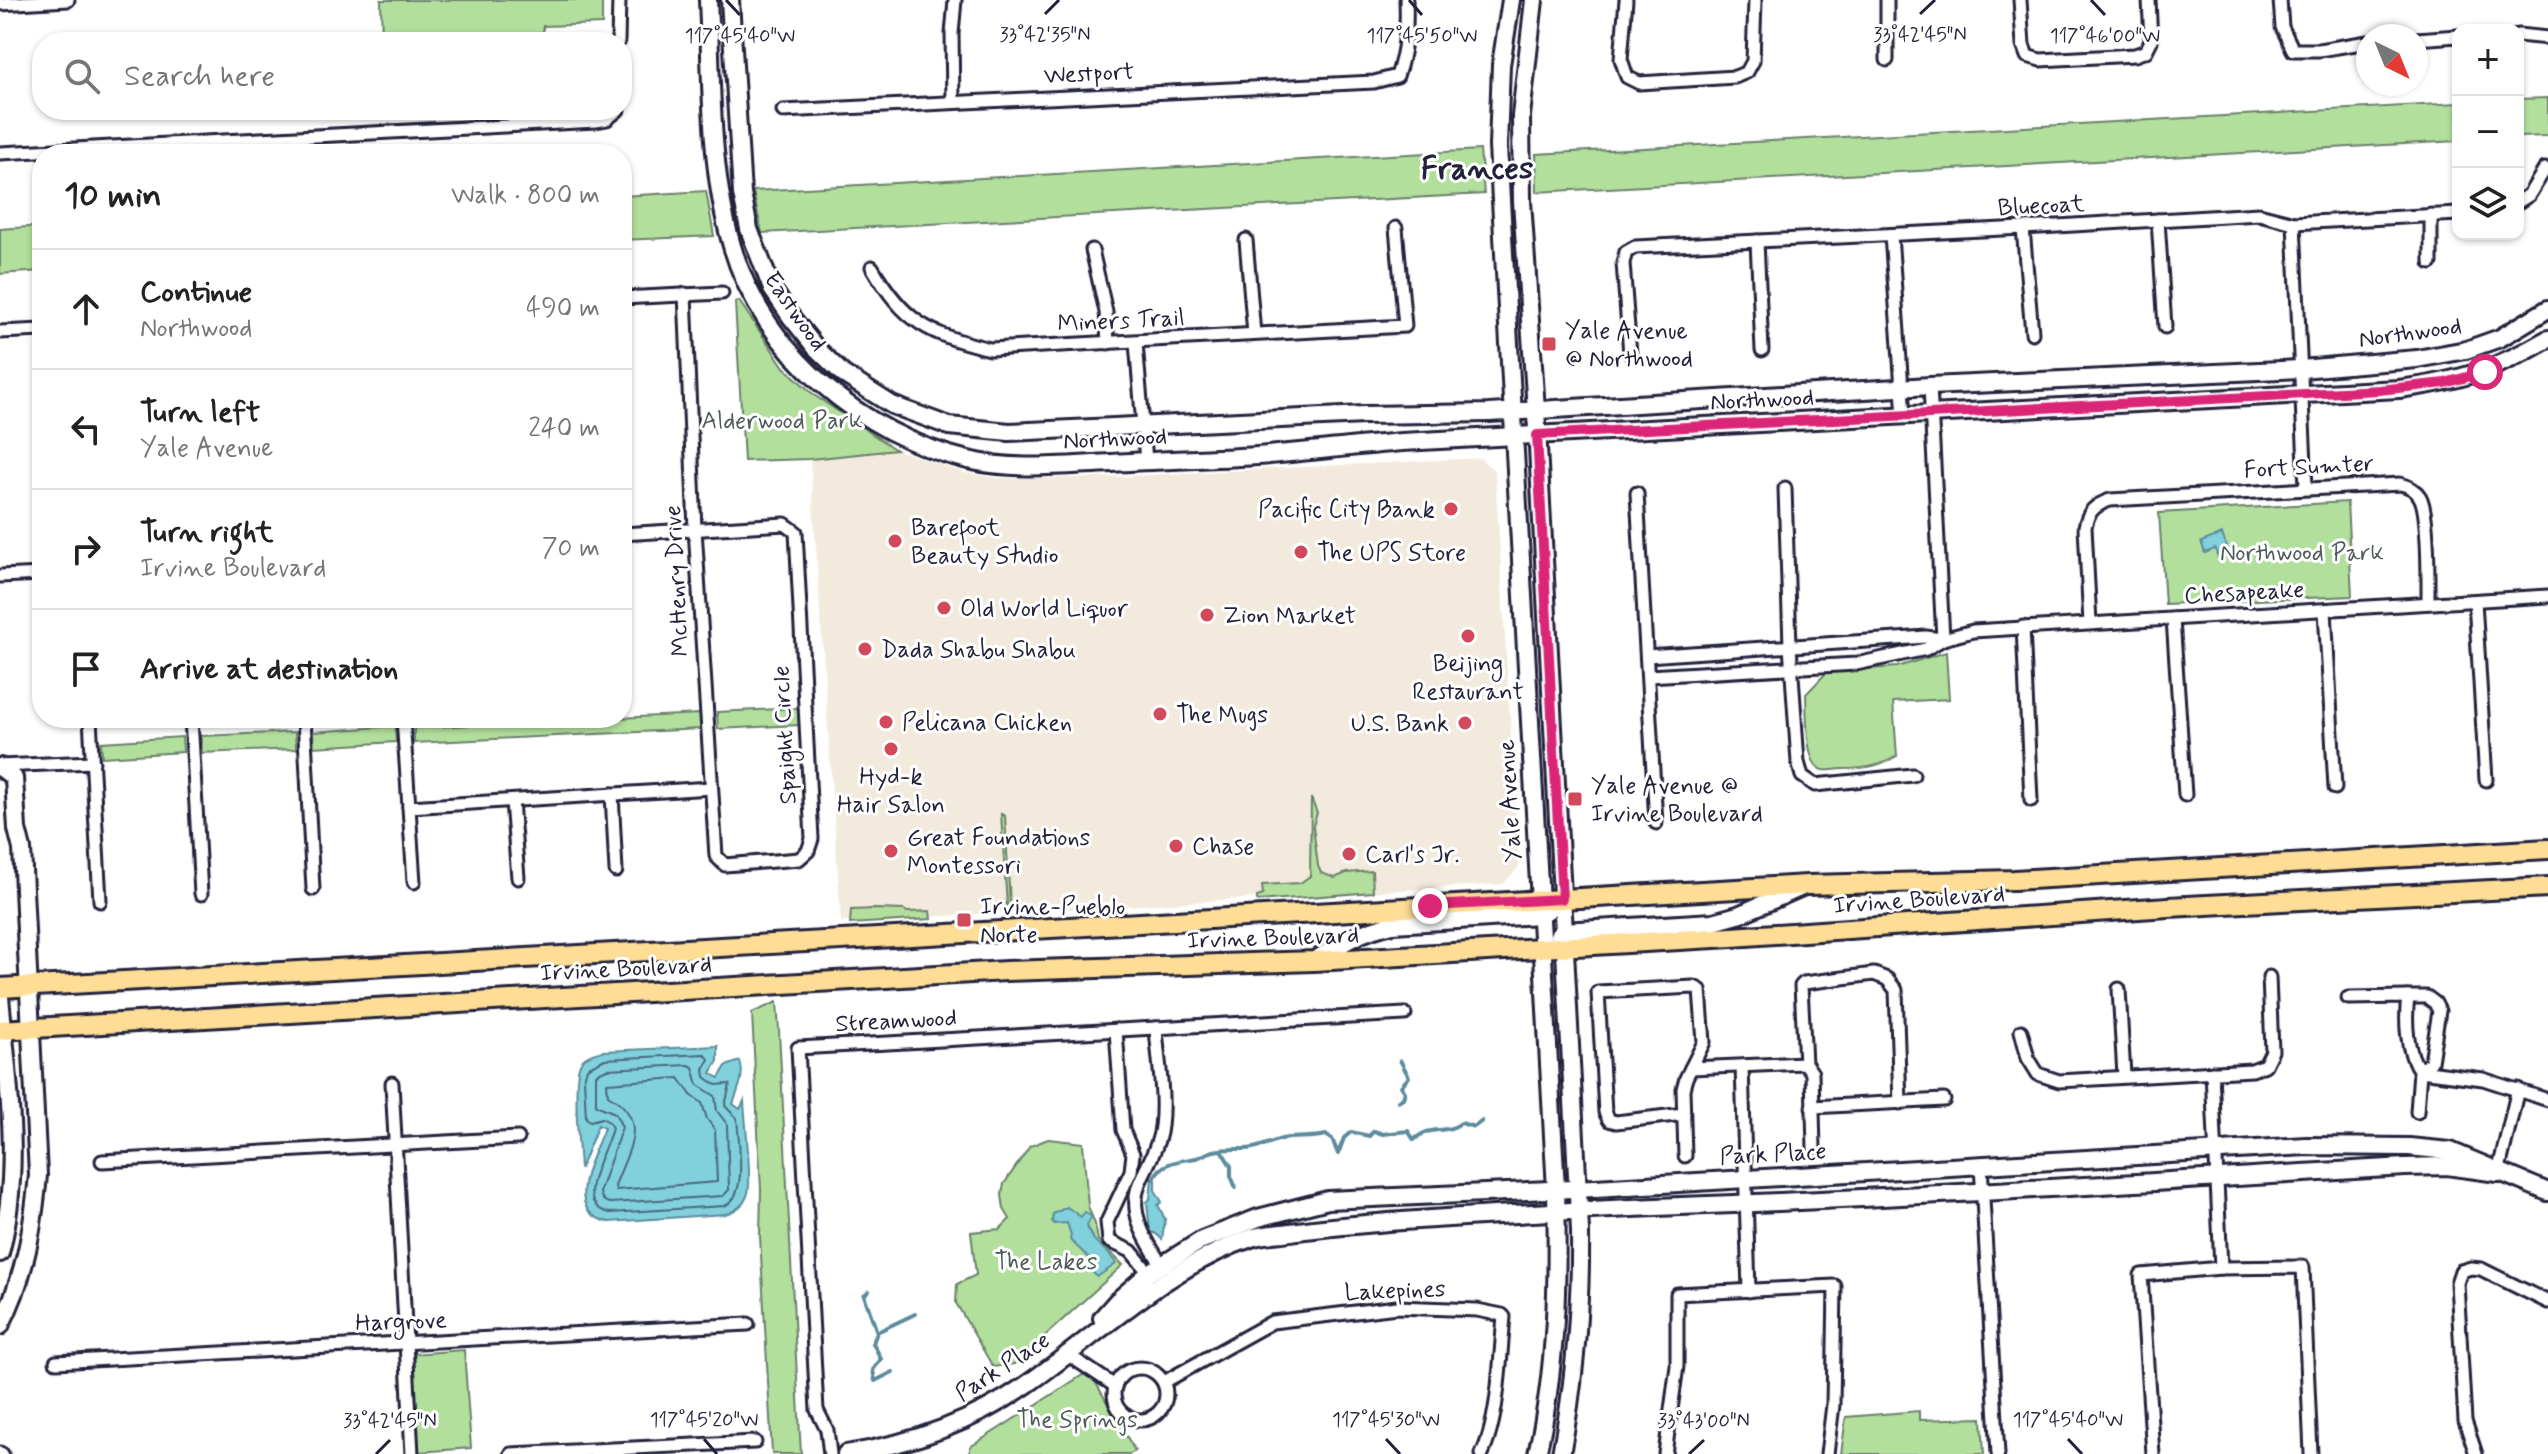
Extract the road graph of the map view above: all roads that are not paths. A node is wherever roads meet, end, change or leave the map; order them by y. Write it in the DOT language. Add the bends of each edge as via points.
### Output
graph roads {
  1 [pos="68,0"];
  2 [pos="619,0"];
  3 [pos="708,0"];
  4 [pos="730,0"];
  5 [pos="955,0"];
  6 [pos="1406,0"];
  7 [pos="1511,0"];
  8 [pos="1534,0"];
  9 [pos="1626,0"];
  10 [pos="1755,0"];
  11 [pos="1887,0"];
  12 [pos="2020,0"];
  13 [pos="2149,0"];
  14 [pos="2280,0"];
  15 [pos="0,4"];
  16 [pos="618,32"];
  17 [pos="2452,36"];
  18 [pos="2524,36"];
  19 [pos="2428,38"];
  20 [pos="2548,38"];
  21 [pos="2356,44"];
  22 [pos="1887,60"];
  23 [pos="953,101"];
  24 [pos="783,111"];
  25 [pos="602,120"];
  26 [pos="168,144"];
  27 [pos="32,151"];
  28 [pos="0,153"];
  29 [pos="2545,169"];
  30 [pos="2524,198"];
  31 [pos="2452,214"];
  32 [pos="2431,215"];
  33 [pos="2158,220"];
  34 [pos="2294,223"];
  35 [pos="1396,228"];
  36 [pos="2023,228"];
  37 [pos="1891,235"];
  38 [pos="1246,240"];
  39 [pos="1757,241"];
  40 [pos="1092,250"];
  41 [pos="2431,263"];
  42 [pos="872,267"];
  43 [pos="722,293"];
  44 [pos="685,294"];
  45 [pos="632,297"];
  46 [pos="2548,309"];
  47 [pos="2165,327"];
  48 [pos="32,330"];
  49 [pos="0,332"];
  50 [pos="2032,333"];
  51 [pos="1254,334"];
  52 [pos="2548,339"];
  53 [pos="1108,343"];
  54 [pos="1136,343"];
  55 [pos="1762,350"];
  56 [pos="1630,354"];
  57 [pos="2301,369"];
  58 [pos="1930,386"];
  59 [pos="1902,388"];
  60 [pos="2302,394"];
  61 [pos="1536,410"];
  62 [pos="1513,412"];
  63 [pos="1931,414"];
  64 [pos="1904,416"];
  65 [pos="1144,427"];
  66 [pos="975,430"];
  67 [pos="1537,435"];
  68 [pos="1514,437"];
  69 [pos="969,460"];
  70 [pos="1146,461"];
  71 [pos="2306,487"];
  72 [pos="1785,488"];
  73 [pos="1637,493"];
  74 [pos="695,529"];
  75 [pos="632,533"];
  76 [pos="32,574"];
  77 [pos="0,576"];
  78 [pos="2548,596"];
  79 [pos="2475,601"];
  80 [pos="2428,603"];
  81 [pos="2325,610"];
  82 [pos="2173,619"];
  83 [pos="2090,623"];
  84 [pos="2023,627"];
  85 [pos="1943,639"];
  86 [pos="1790,646"];
  87 [pos="1647,656"];
  88 [pos="1792,666"];
  89 [pos="1648,676"];
  90 [pos="91,728"];
  91 [pos="192,728"];
  92 [pos="305,728"];
  93 [pos="404,728"];
  94 [pos="93,762"];
  95 [pos="0,766"];
  96 [pos="1913,775"];
  97 [pos="2486,780"];
  98 [pos="711,788"];
  99 [pos="2335,788"];
  100 [pos="612,794"];
  101 [pos="2185,795"];
  102 [pos="2031,800"];
  103 [pos="512,801"];
  104 [pos="409,807"];
  105 [pos="1656,823"];
  106 [pos="2548,849"];
  107 [pos="721,863"];
  108 [pos="616,871"];
  109 [pos="518,878"];
  110 [pos="414,882"];
  111 [pos="1807,885"];
  112 [pos="2548,887"];
  113 [pos="313,889"];
  114 [pos="201,894"];
  115 [pos="1562,899"];
  116 [pos="100,901"];
  117 [pos="1540,908"];
  118 [pos="1564,939"];
  119 [pos="1542,948"];
  120 [pos="1314,961"];
  121 [pos="2269,977"];
  122 [pos="30,987"];
  123 [pos="0,988"];
  124 [pos="2119,989"];
  125 [pos="0,997"];
  126 [pos="2408,997"];
  127 [pos="2348,998"];
  128 [pos="1405,1014"];
  129 [pos="32,1028"];
  130 [pos="1156,1028"];
  131 [pos="2,1030"];
  132 [pos="1116,1030"];
  133 [pos="2021,1031"];
  134 [pos="1805,1063"];
  135 [pos="1742,1066"];
  136 [pos="1691,1068"];
  137 [pos="2420,1071"];
  138 [pos="2212,1072"];
  139 [pos="2124,1076"];
  140 [pos="392,1083"];
  141 [pos="2518,1089"];
  142 [pos="1944,1100"];
  143 [pos="2548,1100"];
  144 [pos="1900,1103"];
  145 [pos="1812,1107"];
  146 [pos="2417,1112"];
  147 [pos="1684,1114"];
  148 [pos="518,1138"];
  149 [pos="395,1145"];
  150 [pos="1814,1149"];
  151 [pos="2214,1153"];
  152 [pos="1685,1156"];
  153 [pos="102,1161"];
  154 [pos="1981,1165"];
  155 [pos="2498,1173"];
  156 [pos="1747,1178"];
  157 [pos="2216,1178"];
  158 [pos="1578,1189"];
  159 [pos="1556,1190"];
  160 [pos="1983,1191"];
  161 [pos="2548,1192"];
  162 [pos="1747,1204"];
  163 [pos="1579,1209"];
  164 [pos="1557,1211"];
  165 [pos="0,1253"];
  166 [pos="1155,1268"];
  167 [pos="2221,1268"];
  168 [pos="1749,1291"];
  169 [pos="2548,1302"];
  170 [pos="748,1324"];
  171 [pos="0,1326"];
  172 [pos="1088,1336"];
  173 [pos="406,1343"];
  174 [pos="1067,1354"];
  175 [pos="56,1362"];
  176 [pos="1164,1382"];
  177 [pos="1115,1386"];
  178 [pos="755,1442"];
  179 [pos="412,1454"];
  180 [pos="511,1454"];
  181 [pos="830,1454"];
  182 [pos="846,1454"];
  183 [pos="1482,1454"];
  184 [pos="1537,1454"];
  185 [pos="1561,1454"];
  186 [pos="1665,1454"];
  187 [pos="1827,1454"];
  188 [pos="1998,1454"];
  189 [pos="2153,1454"];
  190 [pos="2311,1454"];
  191 [pos="2476,1454"];
  1 -- 15 [label="street"];
  2 -- 16 [label="street"];
  3 -- 69 [label="street, Eastwood" via="719,178 732,246 755,300 798,362 824,386 906,440"];
  4 -- 66 [label="street, Eastwood" via="742,194 772,289 807,338 843,374 920,417"];
  5 -- 23 [label="street"];
  6 -- 23 [label="street, Westport" via="1407,30 1397,76 1374,82"];
  7 -- 62 [label="street, Yale Avenue" via="1501,65 1498,146"];
  8 -- 61 [label="street, Yale Avenue" via="1521,146"];
  9 -- 10 [label="street" via="1621,59 1627,77 1653,83 1747,72 1753,61"];
  11 -- 22 [label="street"];
  12 -- 13 [label="street" via="2023,45 2027,56 2040,60 2146,51 2151,41"];
  14 -- 21 [label="street" via="2282,27 2293,50"];
  17 -- 19 [label="street"];
  18 -- 20 [label="street"];
  23 -- 24 [label="street, Westport"];
  25 -- 26 [label="street"];
  27 -- 28 [label="street"];
  29 -- 30 [label="street"];
  31 -- 32 [label="street, Bluecoat"];
  32 -- 34 [label="street, Bluecoat"];
  32 -- 41 [label="street"];
  33 -- 34 [label="street, Bluecoat" via="2259,214"];
  33 -- 36 [label="street, Bluecoat"];
  33 -- 47 [label="street"];
  34 -- 57 [label="street"];
  35 -- 51 [label="street, Miners Trail" via="1405,326"];
  36 -- 37 [label="street, Bluecoat"];
  36 -- 50 [label="street"];
  37 -- 39 [label="street, Bluecoat"];
  37 -- 59 [label="street"];
  38 -- 51 [label="street"];
  39 -- 55 [label="street"];
  39 -- 56 [label="street, Bluecoat" via="1635,247 1626,252"];
  40 -- 53 [label="street"];
  42 -- 53 [label="street, Miners Trail" via="903,311 956,341 990,349"];
  43 -- 44 [label="street"];
  44 -- 45 [label="street"];
  44 -- 74 [label="street, McHenry Drive"];
  46 -- 57 [label="street, Northwood" via="2500,338 2466,350"];
  48 -- 49 [label="street"];
  51 -- 54 [label="street, Miners Trail"];
  52 -- 60 [label="street, Northwood" via="2485,372 2445,383"];
  53 -- 54 [label="street, Miners Trail"];
  54 -- 65 [label="street"];
  57 -- 58 [label="street, Northwood"];
  57 -- 60 [label="street"];
  58 -- 59 [label="street, Northwood"];
  58 -- 63 [label="street"];
  59 -- 61 [label="street, Northwood"];
  59 -- 64 [label="street"];
  60 -- 63 [label="street, Northwood"];
  60 -- 71 [label="street"];
  61 -- 62 [label="street, Northwood"];
  61 -- 67 [label="street, Yale Avenue"];
  62 -- 65 [label="street, Northwood"];
  62 -- 68 [label="street, Yale Avenue"];
  63 -- 64 [label="street, Northwood"];
  63 -- 85 [label="street"];
  64 -- 67 [label="street, Northwood"];
  65 -- 66 [label="street, Northwood"];
  65 -- 70 [label="street"];
  67 -- 68 [label="street, Northwood"];
  67 -- 115 [label="street, Yale Avenue"];
  68 -- 70 [label="street, Northwood"];
  68 -- 117 [label="street, Yale Avenue"];
  69 -- 70 [label="street, Northwood" via="1023,466"];
  71 -- 80 [label="street, Fort Sumter" via="2400,484 2415,491 2424,508"];
  71 -- 83 [label="street, Fort Sumter" via="2110,500 2092,510 2085,527"];
  72 -- 86 [label="street"];
  73 -- 87 [label="street"];
  74 -- 75 [label="street"];
  74 -- 98 [label="street, McHenry Drive"];
  74 -- 107 [label="street, Spaight Circle" via="785,524 796,532 811,845 793,861"];
  76 -- 77 [label="street"];
  78 -- 79 [label="street, Chesapeake"];
  79 -- 80 [label="street, Chesapeake"];
  79 -- 97 [label="street"];
  80 -- 81 [label="street, Chesapeake"];
  81 -- 82 [label="street, Chesapeake"];
  81 -- 99 [label="street"];
  82 -- 83 [label="street, Chesapeake"];
  82 -- 101 [label="street"];
  83 -- 84 [label="street, Chesapeake"];
  84 -- 85 [label="street, Chesapeake"];
  84 -- 102 [label="street"];
  85 -- 86 [label="street, Chesapeake"];
  85 -- 88 [label="street, Chesapeake" via="1926,649 1856,664"];
  86 -- 87 [label="street, Chesapeake"];
  86 -- 88 [label="street"];
  87 -- 89 [label="street"];
  88 -- 89 [label="street, Chesapeake"];
  88 -- 96 [label="street" via="1802,776 1815,785"];
  89 -- 105 [label="street"];
  90 -- 94 [label="street"];
  91 -- 114 [label="street"];
  92 -- 113 [label="street"];
  93 -- 104 [label="street"];
  94 -- 95 [label="street"];
  94 -- 116 [label="street"];
  95 -- 122 [label="street" via="14,778"];
  98 -- 100 [label="street"];
  98 -- 107 [label="street, McHenry Drive" via="716,856"];
  100 -- 103 [label="street"];
  100 -- 108 [label="street"];
  103 -- 104 [label="street"];
  103 -- 109 [label="street"];
  104 -- 110 [label="street"];
  106 -- 111 [label="main road, Irvine Boulevard" via="2014,880"];
  111 -- 115 [label="main road, Irvine Boulevard"];
  111 -- 118 [label="street" via="1713,922"];
  112 -- 118 [label="main road, Irvine Boulevard"];
  115 -- 117 [label="main road, Irvine Boulevard"];
  115 -- 118 [label="street, Yale Avenue"];
  117 -- 119 [label="street, Yale Avenue"];
  117 -- 120 [label="street" via="1375,928"];
  117 -- 122 [label="main road, Irvine Boulevard"];
  118 -- 119 [label="main road, Irvine Boulevard"];
  118 -- 158 [label="street, Yale Avenue"];
  119 -- 120 [label="main road, Irvine Boulevard"];
  119 -- 159 [label="street, Yale Avenue"];
  120 -- 129 [label="main road, Irvine Boulevard" via="1006,971"];
  121 -- 138 [label="street" via="2272,1051 2265,1065"];
  122 -- 123 [label="main road, Irvine Boulevard"];
  122 -- 129 [label="street"];
  124 -- 139 [label="street"];
  125 -- 131 [label="street"];
  126 -- 127 [label="street"];
  126 -- 137 [label="street" via="2413,1061"];
  126 -- 137 [label="street" via="2427,997 2439,1011 2431,1062"];
  128 -- 130 [label="street, Streamwood"];
  129 -- 131 [label="main road, Irvine Boulevard"];
  129 -- 171 [label="street" via="38,1175 34,1222 23,1270"];
  130 -- 132 [label="street, Streamwood"];
  130 -- 166 [label="street" via="1161,1120 1135,1212"];
  131 -- 165 [label="street" via="13,1178"];
  132 -- 166 [label="street" via="1123,1130 1133,1154 1131,1171 1107,1222 1109,1241"];
  132 -- 181 [label="street, Streamwood" via="798,1048 817,1410"];
  133 -- 139 [label="street" via="2038,1074 2059,1081"];
  134 -- 135 [label="street"];
  134 -- 144 [label="street" via="1801,986 1874,974 1887,979 1896,990"];
  134 -- 145 [label="street" via="1812,1073"];
  135 -- 136 [label="street"];
  135 -- 156 [label="street"];
  136 -- 147 [label="street" via="1683,1089"];
  136 -- 147 [label="street" via="1704,1042 1700,990 1598,992 1609,1120"];
  137 -- 141 [label="street"];
  137 -- 146 [label="street"];
  138 -- 139 [label="street"];
  138 -- 151 [label="street"];
  140 -- 149 [label="street"];
  141 -- 143 [label="street"];
  141 -- 155 [label="street"];
  142 -- 144 [label="street"];
  144 -- 145 [label="street"];
  145 -- 150 [label="street"];
  147 -- 152 [label="street"];
  148 -- 149 [label="street"];
  149 -- 153 [label="street"];
  149 -- 173 [label="street"];
  151 -- 154 [label="street, Park Place"];
  151 -- 155 [label="street, Park Place" via="2306,1146 2409,1147 2450,1151"];
  151 -- 157 [label="street"];
  154 -- 156 [label="street, Park Place"];
  154 -- 160 [label="street"];
  155 -- 157 [label="street, Park Place" via="2447,1166"];
  155 -- 161 [label="street, Park Place"];
  156 -- 158 [label="street, Park Place"];
  156 -- 162 [label="street"];
  157 -- 160 [label="street, Park Place"];
  157 -- 167 [label="street"];
  158 -- 159 [label="street, Park Place"];
  158 -- 163 [label="street, Yale Avenue"];
  159 -- 164 [label="street, Yale Avenue"];
  159 -- 166 [label="street, Park Place" via="1328,1200 1258,1218 1202,1240"];
  160 -- 162 [label="street, Park Place"];
  160 -- 188 [label="street"];
  162 -- 163 [label="street, Park Place"];
  162 -- 168 [label="street"];
  163 -- 164 [label="street, Park Place"];
  163 -- 185 [label="street, Yale Avenue" via="1579,1325"];
  164 -- 172 [label="street, Park Place" via="1252,1237 1181,1271"];
  164 -- 184 [label="street, Yale Avenue" via="1557,1312"];
  166 -- 172 [label="street, Park Place"];
  167 -- 189 [label="street" via="2141,1275"];
  167 -- 190 [label="street" via="2303,1267"];
  168 -- 186 [label="street" via="1677,1294 1677,1366"];
  168 -- 187 [label="street" via="1835,1286"];
  169 -- 191 [label="street" via="2481,1269 2461,1271 2457,1283 2465,1421"];
  170 -- 173 [label="street, Hargrove"];
  172 -- 174 [label="street, Park Place"];
  173 -- 175 [label="street, Hargrove"];
  173 -- 179 [label="street"];
  174 -- 177 [label="street"];
  174 -- 182 [label="street, Park Place" via="1028,1384 964,1420 920,1437"];
  176 -- 177 [label="street" via="1152,1370 1135,1367"];
  176 -- 177 [label="street" via="1164,1405 1145,1420 1123,1414"];
  176 -- 183 [label="street, Lakepines" via="1272,1322 1397,1307 1502,1315 1490,1438"];
  178 -- 180 [label="street"];
}
